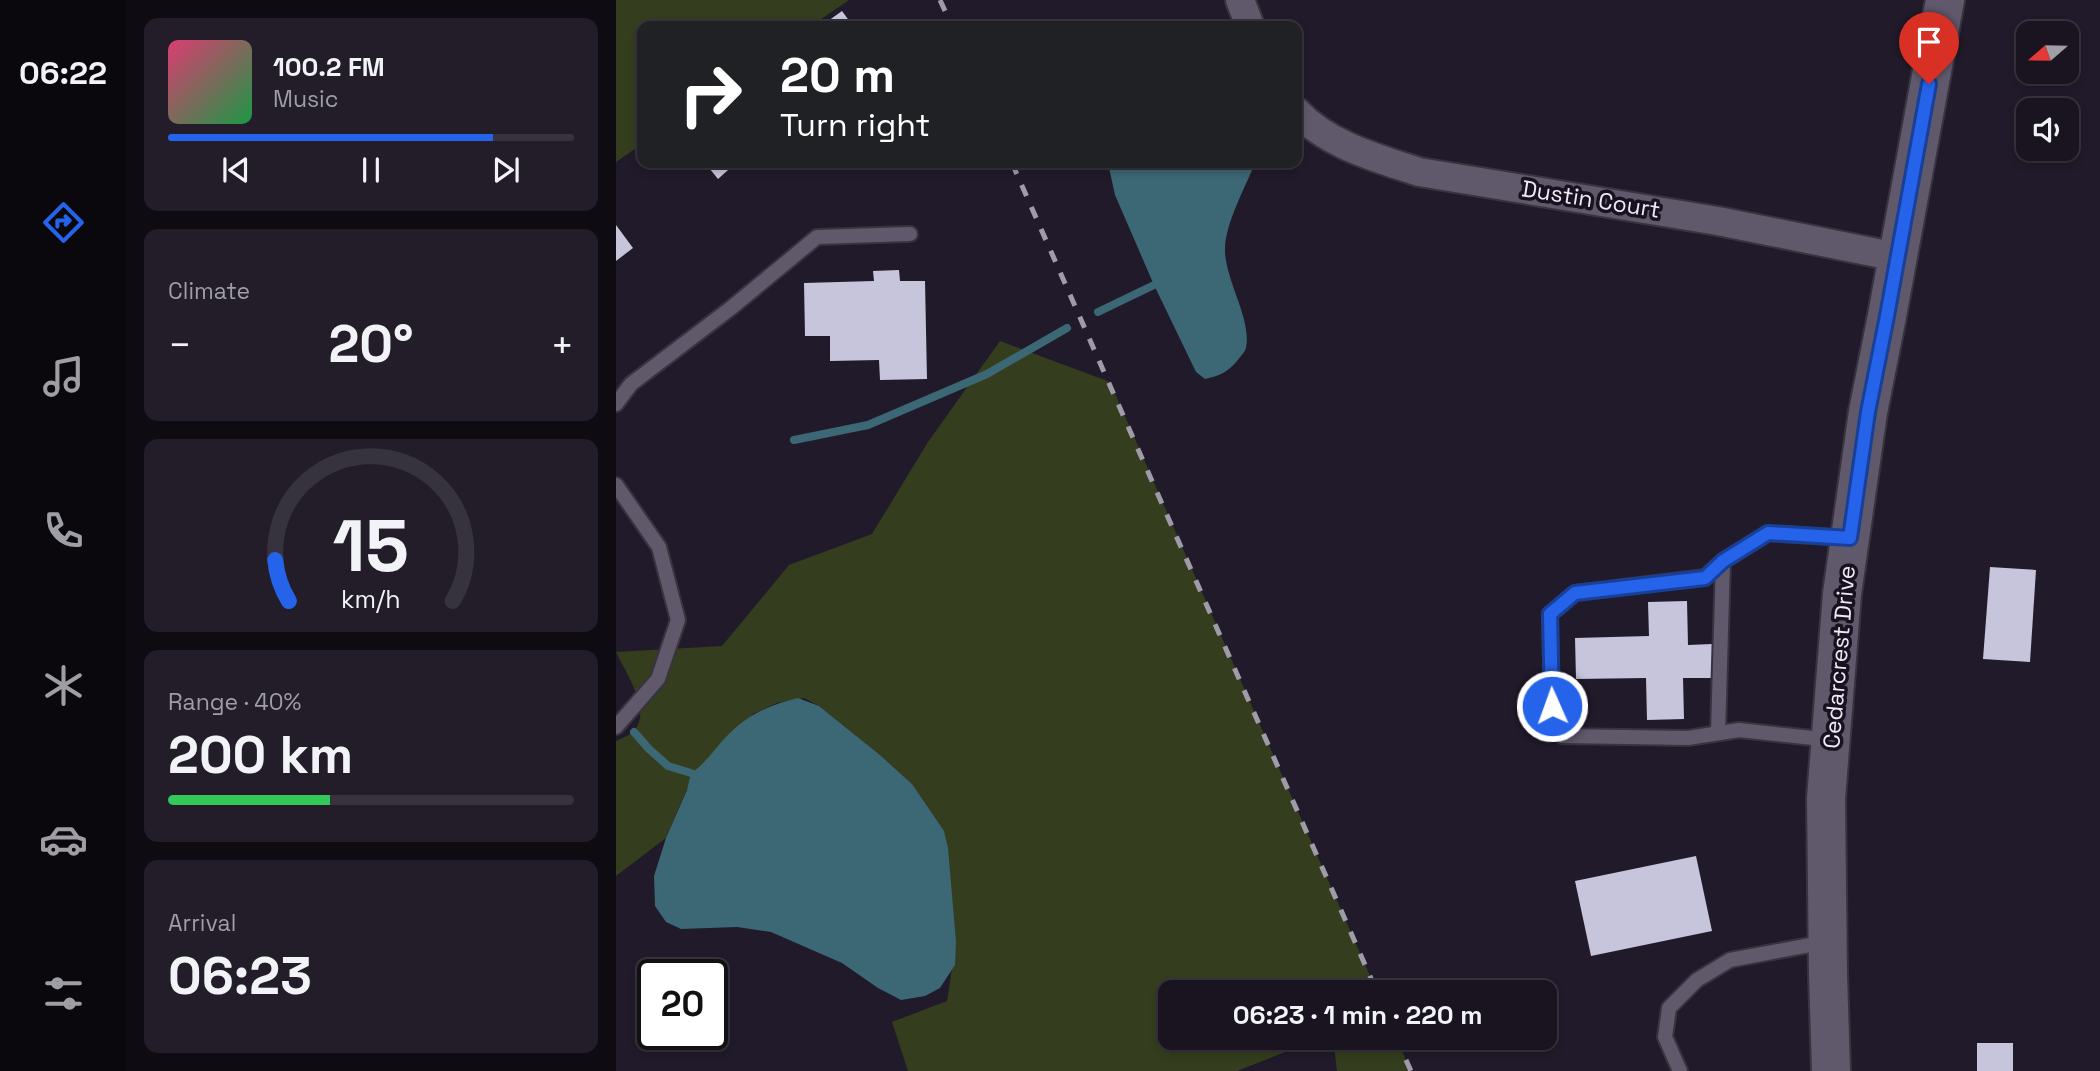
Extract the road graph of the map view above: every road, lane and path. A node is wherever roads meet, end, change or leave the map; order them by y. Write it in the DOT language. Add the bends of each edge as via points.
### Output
graph roads {
  1 [pos="1240,0"];
  2 [pos="1945,0"];
  3 [pos="1248,21"];
  4 [pos="1302,118"];
  5 [pos="910,234"];
  6 [pos="1897,257"];
  7 [pos="616,404"];
  8 [pos="616,485"];
  9 [pos="1850,538"];
  10 [pos="1723,561"];
  11 [pos="616,727"];
  12 [pos="1718,733"];
  13 [pos="1831,740"];
  14 [pos="1827,941"];
  15 [pos="1680,1071"];
  16 [pos="1831,1071"];
  1 -- 3 [label="street"];
  2 -- 6 [label="street, Cedarcrest Drive"];
  4 -- 6 [label="street, Dustin Court" via="1328,136 1419,172 1718,220"];
  5 -- 7 [label="lane" via="817,237 632,384"];
  6 -- 9 [label="street, Cedarcrest Drive"];
  8 -- 11 [label="lane" via="659,547 678,620 658,678"];
  9 -- 10 [label="lane" via="1768,533"];
  9 -- 13 [label="street, Cedarcrest Drive"];
  10 -- 12 [label="lane"];
  10 -- 12 [label="lane" via="1705,578 1575,593 1550,614 1552,706 1562,736 1688,738"];
  12 -- 13 [label="lane" via="1740,730"];
  13 -- 14 [label="street, Cedarcrest Drive" via="1826,799"];
  14 -- 15 [label="lane" via="1730,960 1697,980 1669,1008 1665,1037"];
  14 -- 16 [label="street, Cedarcrest Drive"];
}
